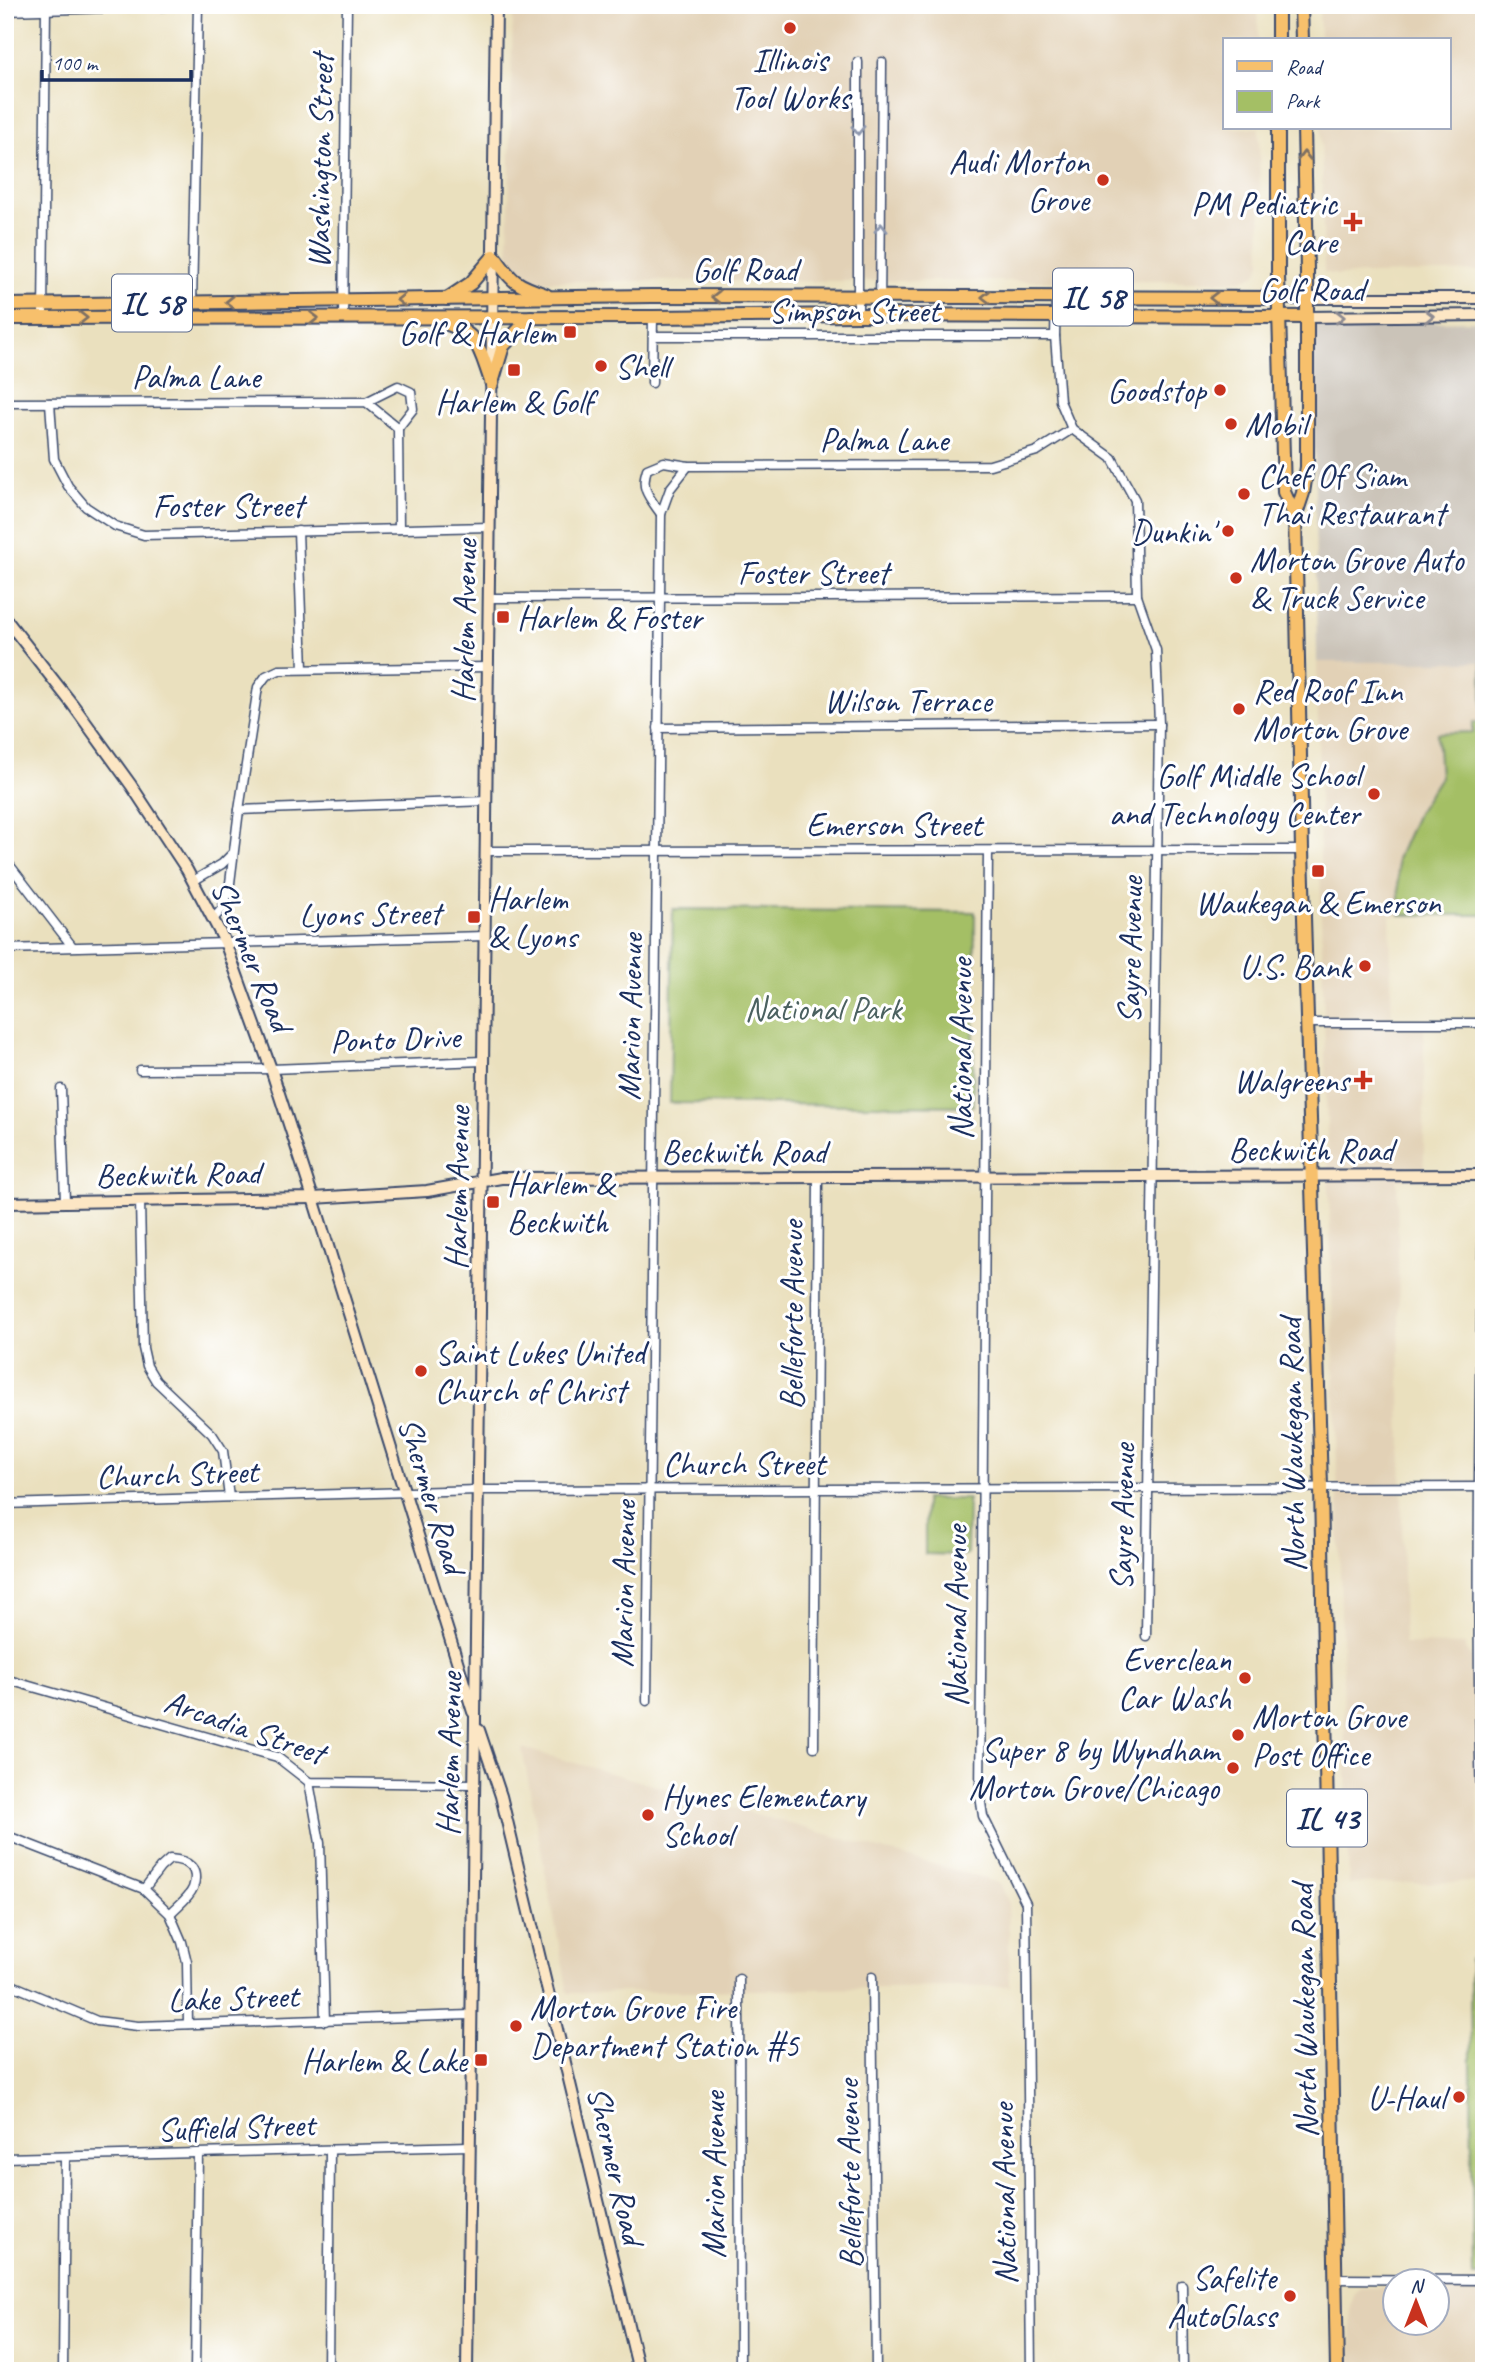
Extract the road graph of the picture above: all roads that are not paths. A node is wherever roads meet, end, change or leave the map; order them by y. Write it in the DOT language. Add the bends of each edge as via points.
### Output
graph roads {
  1 [pos="221,5"];
  2 [pos="347,5"];
  3 [pos="496,5"];
  4 [pos="1278,5"];
  5 [pos="1301,5"];
  6 [pos="198,6"];
  7 [pos="46,8"];
  8 [pos="5,11"];
  9 [pos="1278,38"];
  10 [pos="1302,38"];
  11 [pos="858,62"];
  12 [pos="882,62"];
  13 [pos="1278,130"];
  14 [pos="1304,130"];
  15 [pos="494,256"];
  16 [pos="880,296"];
  17 [pos="858,297"];
  18 [pos="1056,297"];
  19 [pos="556,298"];
  20 [pos="1279,298"];
  21 [pos="1307,298"];
  22 [pos="1484,298"];
  23 [pos="493,299"];
  24 [pos="447,300"];
  25 [pos="343,301"];
  26 [pos="192,303"];
  27 [pos="43,304"];
  28 [pos="5,305"];
  29 [pos="858,314"];
  30 [pos="880,314"];
  31 [pos="1056,315"];
  32 [pos="1484,315"];
  33 [pos="343,317"];
  34 [pos="429,317"];
  35 [pos="493,317"];
  36 [pos="531,317"];
  37 [pos="653,317"];
  38 [pos="1279,317"];
  39 [pos="1307,317"];
  40 [pos="5,318"];
  41 [pos="43,318"];
  42 [pos="192,319"];
  43 [pos="653,336"];
  44 [pos="1055,336"];
  45 [pos="652,383"];
  46 [pos="492,384"];
  47 [pos="366,401"];
  48 [pos="5,403"];
  49 [pos="50,403"];
  50 [pos="398,428"];
  51 [pos="1072,429"];
  52 [pos="688,466"];
  53 [pos="661,514"];
  54 [pos="1295,517"];
  55 [pos="490,527"];
  56 [pos="399,529"];
  57 [pos="298,531"];
  58 [pos="1137,596"];
  59 [pos="489,598"];
  60 [pos="660,599"];
  61 [pos="5,618"];
  62 [pos="489,667"];
  63 [pos="303,669"];
  64 [pos="1159,724"];
  65 [pos="658,728"];
  66 [pos="487,801"];
  67 [pos="239,810"];
  68 [pos="1157,849"];
  69 [pos="486,850"];
  70 [pos="657,850"];
  71 [pos="1302,850"];
  72 [pos="988,851"];
  73 [pos="233,853"];
  74 [pos="5,859"];
  75 [pos="193,881"];
  76 [pos="214,918"];
  77 [pos="485,936"];
  78 [pos="225,942"];
  79 [pos="72,946"];
  80 [pos="5,948"];
  81 [pos="1308,1023"];
  82 [pos="1484,1023"];
  83 [pos="483,1061"];
  84 [pos="271,1069"];
  85 [pos="140,1070"];
  86 [pos="61,1089"];
  87 [pos="1313,1175"];
  88 [pos="1484,1175"];
  89 [pos="985,1176"];
  90 [pos="1152,1176"];
  91 [pos="818,1177"];
  92 [pos="653,1178"];
  93 [pos="482,1181"];
  94 [pos="313,1198"];
  95 [pos="139,1200"];
  96 [pos="65,1201"];
  97 [pos="5,1203"];
  98 [pos="1321,1487"];
  99 [pos="1480,1487"];
  100 [pos="983,1488"];
  101 [pos="1148,1488"];
  102 [pos="650,1489"];
  103 [pos="816,1489"];
  104 [pos="478,1490"];
  105 [pos="405,1492"];
  106 [pos="229,1497"];
  107 [pos="5,1504"];
  108 [pos="1146,1636"];
  109 [pos="5,1679"];
  110 [pos="647,1701"];
  111 [pos="476,1724"];
  112 [pos="814,1746"];
  113 [pos="309,1782"];
  114 [pos="474,1784"];
  115 [pos="1482,1806"];
  116 [pos="5,1835"];
  117 [pos="144,1889"];
  118 [pos="170,1914"];
  119 [pos="872,1977"];
  120 [pos="739,1979"];
  121 [pos="5,1982"];
  122 [pos="470,2015"];
  123 [pos="325,2021"];
  124 [pos="188,2024"];
  125 [pos="469,2146"];
  126 [pos="330,2150"];
  127 [pos="198,2154"];
  128 [pos="65,2157"];
  129 [pos="5,2158"];
  130 [pos="1336,2279"];
  131 [pos="1484,2280"];
  132 [pos="1182,2285"];
  133 [pos="63,2371"];
  134 [pos="195,2371"];
  135 [pos="328,2371"];
  136 [pos="467,2371"];
  137 [pos="639,2371"];
  138 [pos="740,2371"];
  139 [pos="876,2371"];
  140 [pos="1031,2371"];
  141 [pos="1183,2371"];
  142 [pos="1337,2371"];
  1 -- 6 [label="street"];
  2 -- 25 [label="street, Washington Street"];
  3 -- 15 [label="main road, Harlem Avenue"];
  4 -- 9 [label="main road"];
  5 -- 10 [label="main road"];
  6 -- 7 [label="street"];
  6 -- 26 [label="street"];
  7 -- 8 [label="street"];
  7 -- 27 [label="street"];
  11 -- 17 [label="street, one-way"];
  16 -- 12 [label="street, one-way"];
  13 -- 20 [label="main road, IL 43"];
  21 -- 14 [label="main road, IL 43, one-way"];
  15 -- 19 [label="main road" via="519,286"];
  15 -- 23 [label="main road, Harlem Avenue"];
  15 -- 24 [label="main road" via="471,283"];
  16 -- 17 [label="main road, Golf Road / IL 58"];
  18 -- 16 [label="main road, Golf Road / IL 58, one-way"];
  16 -- 30 [label="street"];
  17 -- 19 [label="main road, Golf Road / IL 58, one-way"];
  17 -- 29 [label="street"];
  20 -- 18 [label="main road, Golf Road / IL 58, one-way"];
  18 -- 31 [label="street"];
  19 -- 23 [label="main road, Golf Road / IL 58"];
  20 -- 21 [label="main road, Golf Road / IL 58"];
  20 -- 38 [label="main road, IL 43"];
  21 -- 22 [label="main road, Golf Road"];
  21 -- 39 [label="main road, IL 43"];
  23 -- 24 [label="main road, Golf Road / IL 58"];
  23 -- 35 [label="main road, Harlem Avenue"];
  24 -- 25 [label="main road, Golf Road / IL 58, one-way"];
  25 -- 26 [label="main road, Golf Road / IL 58, one-way"];
  25 -- 33 [label="street, Washington Street"];
  26 -- 27 [label="main road, Golf Road / IL 58"];
  26 -- 42 [label="street"];
  27 -- 28 [label="main road, Golf Road / IL 58"];
  27 -- 41 [label="street"];
  29 -- 30 [label="main road, Golf Road / IL 58"];
  29 -- 37 [label="main road, Golf Road / IL 58"];
  30 -- 31 [label="main road, Golf Road / IL 58"];
  31 -- 38 [label="main road, Golf Road / IL 58"];
  31 -- 44 [label="street"];
  39 -- 32 [label="main road, Golf Road, one-way"];
  33 -- 34 [label="main road, Golf Road / IL 58"];
  42 -- 33 [label="main road, Golf Road / IL 58, one-way"];
  34 -- 35 [label="main road, Golf Road / IL 58"];
  34 -- 46 [label="main road" via="462,328 476,341"];
  35 -- 36 [label="main road, Golf Road / IL 58"];
  35 -- 46 [label="main road, Harlem Avenue"];
  36 -- 37 [label="main road, Golf Road / IL 58"];
  36 -- 46 [label="main road" via="503,346"];
  37 -- 43 [label="street"];
  38 -- 39 [label="main road, Golf Road"];
  38 -- 54 [label="main road, North Waukegan Road / IL 43" via="1284,492"];
  39 -- 54 [label="main road, North Waukegan Road / IL 43" via="1307,467"];
  40 -- 41 [label="main road, Golf Road / IL 58"];
  41 -- 42 [label="main road, Golf Road / IL 58, one-way"];
  43 -- 44 [label="street, Simpson Street"];
  43 -- 45 [label="street"];
  44 -- 51 [label="street" via="1060,401"];
  46 -- 55 [label="main road, Harlem Avenue"];
  47 -- 49 [label="street, Palma Lane"];
  47 -- 50 [label="street"];
  47 -- 50 [label="street" via="398,386 411,392 413,410"];
  48 -- 49 [label="street, Palma Lane"];
  49 -- 57 [label="street, Foster Street" via="54,459 68,486 86,507 115,526 144,535"];
  50 -- 56 [label="street"];
  51 -- 52 [label="street, Palma Lane" via="1037,451 990,465"];
  51 -- 58 [label="street, Sayre Avenue" via="1112,457 1135,500"];
  52 -- 53 [label="street, Marion Avenue" via="670,489"];
  52 -- 53 [label="street, Palma Lane" via="664,463 647,469 643,481"];
  53 -- 60 [label="street, Marion Avenue"];
  54 -- 71 [label="main road, North Waukegan Road / IL 43"];
  55 -- 56 [label="street, Foster Street"];
  55 -- 59 [label="main road, Harlem Avenue"];
  56 -- 57 [label="street, Foster Street"];
  57 -- 63 [label="street"];
  58 -- 60 [label="street, Foster Street"];
  58 -- 64 [label="street, Sayre Avenue" via="1156,650"];
  59 -- 60 [label="street, Foster Street"];
  59 -- 62 [label="main road, Harlem Avenue"];
  60 -- 65 [label="street, Marion Avenue"];
  61 -- 75 [label="main road, Shermer Road" via="131,785"];
  62 -- 63 [label="street"];
  62 -- 66 [label="main road, Harlem Avenue"];
  63 -- 67 [label="street" via="279,670 266,676 258,687"];
  64 -- 65 [label="street, Wilson Terrace"];
  64 -- 68 [label="street, Sayre Avenue"];
  65 -- 70 [label="street, Marion Avenue"];
  66 -- 67 [label="street"];
  66 -- 69 [label="main road, Harlem Avenue"];
  67 -- 73 [label="street"];
  68 -- 71 [label="street, Emerson Street"];
  68 -- 72 [label="street, Emerson Street"];
  68 -- 90 [label="street, Sayre Avenue"];
  69 -- 70 [label="street, Emerson Street"];
  69 -- 77 [label="main road, Harlem Avenue"];
  70 -- 72 [label="street, Emerson Street"];
  70 -- 92 [label="street, Marion Avenue"];
  71 -- 81 [label="main road, North Waukegan Road / IL 43"];
  72 -- 89 [label="street, National Avenue"];
  73 -- 75 [label="street"];
  73 -- 76 [label="street" via="229,891"];
  74 -- 79 [label="street"];
  75 -- 76 [label="main road, Shermer Road"];
  76 -- 78 [label="main road, Shermer Road"];
  77 -- 78 [label="street, Lyons Street"];
  77 -- 83 [label="main road, Harlem Avenue"];
  78 -- 79 [label="street, Lyons Street"];
  78 -- 84 [label="main road, Shermer Road"];
  79 -- 80 [label="street, Lyons Street"];
  81 -- 82 [label="street"];
  81 -- 87 [label="main road, North Waukegan Road / IL 43"];
  83 -- 84 [label="street, Ponto Drive"];
  83 -- 93 [label="main road, Harlem Avenue"];
  84 -- 85 [label="street, Ponto Drive"];
  84 -- 94 [label="main road, Shermer Road"];
  86 -- 96 [label="street"];
  87 -- 88 [label="main road, Beckwith Road"];
  87 -- 90 [label="main road, Beckwith Road"];
  87 -- 98 [label="main road, North Waukegan Road / IL 43"];
  88 -- 99 [label="street"];
  89 -- 90 [label="main road, Beckwith Road"];
  89 -- 91 [label="main road, Beckwith Road"];
  89 -- 100 [label="street, National Avenue"];
  90 -- 101 [label="street, Sayre Avenue"];
  91 -- 92 [label="main road, Beckwith Road"];
  91 -- 103 [label="street, Belleforte Avenue"];
  92 -- 93 [label="main road, Beckwith Road"];
  92 -- 102 [label="street, Marion Avenue"];
  93 -- 94 [label="main road, Beckwith Road" via="426,1191"];
  93 -- 104 [label="main road, Harlem Avenue"];
  94 -- 95 [label="main road, Beckwith Road"];
  94 -- 105 [label="main road, Shermer Road"];
  95 -- 96 [label="main road, Beckwith Road"];
  95 -- 106 [label="street" via="146,1366 223,1451"];
  96 -- 97 [label="main road, Beckwith Road"];
  98 -- 99 [label="street, Church Street"];
  98 -- 101 [label="street, Church Street"];
  98 -- 130 [label="main road, North Waukegan Road / IL 43"];
  99 -- 115 [label="street" via="1477,1647"];
  100 -- 101 [label="street, Church Street"];
  100 -- 103 [label="street, Church Street"];
  100 -- 140 [label="street, National Avenue" via="981,1807 1026,1903"];
  101 -- 108 [label="street, Sayre Avenue"];
  102 -- 103 [label="street, Church Street"];
  102 -- 104 [label="street, Church Street"];
  102 -- 110 [label="street, Marion Avenue"];
  103 -- 112 [label="street, Belleforte Avenue"];
  104 -- 105 [label="street, Church Street"];
  104 -- 111 [label="main road, Harlem Avenue"];
  105 -- 106 [label="street, Church Street"];
  105 -- 111 [label="main road, Shermer Road"];
  106 -- 107 [label="street, Church Street"];
  109 -- 113 [label="street, Arcadia Street" via="277,1757"];
  111 -- 114 [label="main road, Harlem Avenue"];
  111 -- 137 [label="main road, Shermer Road" via="501,1797"];
  113 -- 114 [label="street, Arcadia Street"];
  113 -- 123 [label="street" via="320,1843"];
  114 -- 122 [label="main road, Harlem Avenue"];
  116 -- 117 [label="street"];
  117 -- 118 [label="street"];
  117 -- 118 [label="street" via="170,1859 191,1864 193,1887"];
  118 -- 124 [label="street" via="187,1962"];
  119 -- 139 [label="street, Belleforte Avenue"];
  120 -- 138 [label="street, Marion Avenue"];
  121 -- 124 [label="street, Lake Street" via="97,2021 138,2026"];
  122 -- 123 [label="street, Lake Street"];
  122 -- 125 [label="main road, Harlem Avenue"];
  123 -- 124 [label="street, Lake Street"];
  125 -- 126 [label="street, Suffield Street"];
  125 -- 136 [label="main road, Harlem Avenue"];
  126 -- 127 [label="street, Suffield Street"];
  126 -- 135 [label="street"];
  127 -- 128 [label="street, Suffield Street"];
  127 -- 134 [label="street"];
  128 -- 129 [label="street, Suffield Street"];
  128 -- 133 [label="street"];
  130 -- 131 [label="street"];
  130 -- 142 [label="main road, North Waukegan Road / IL 43"];
  132 -- 141 [label="street"];
}
